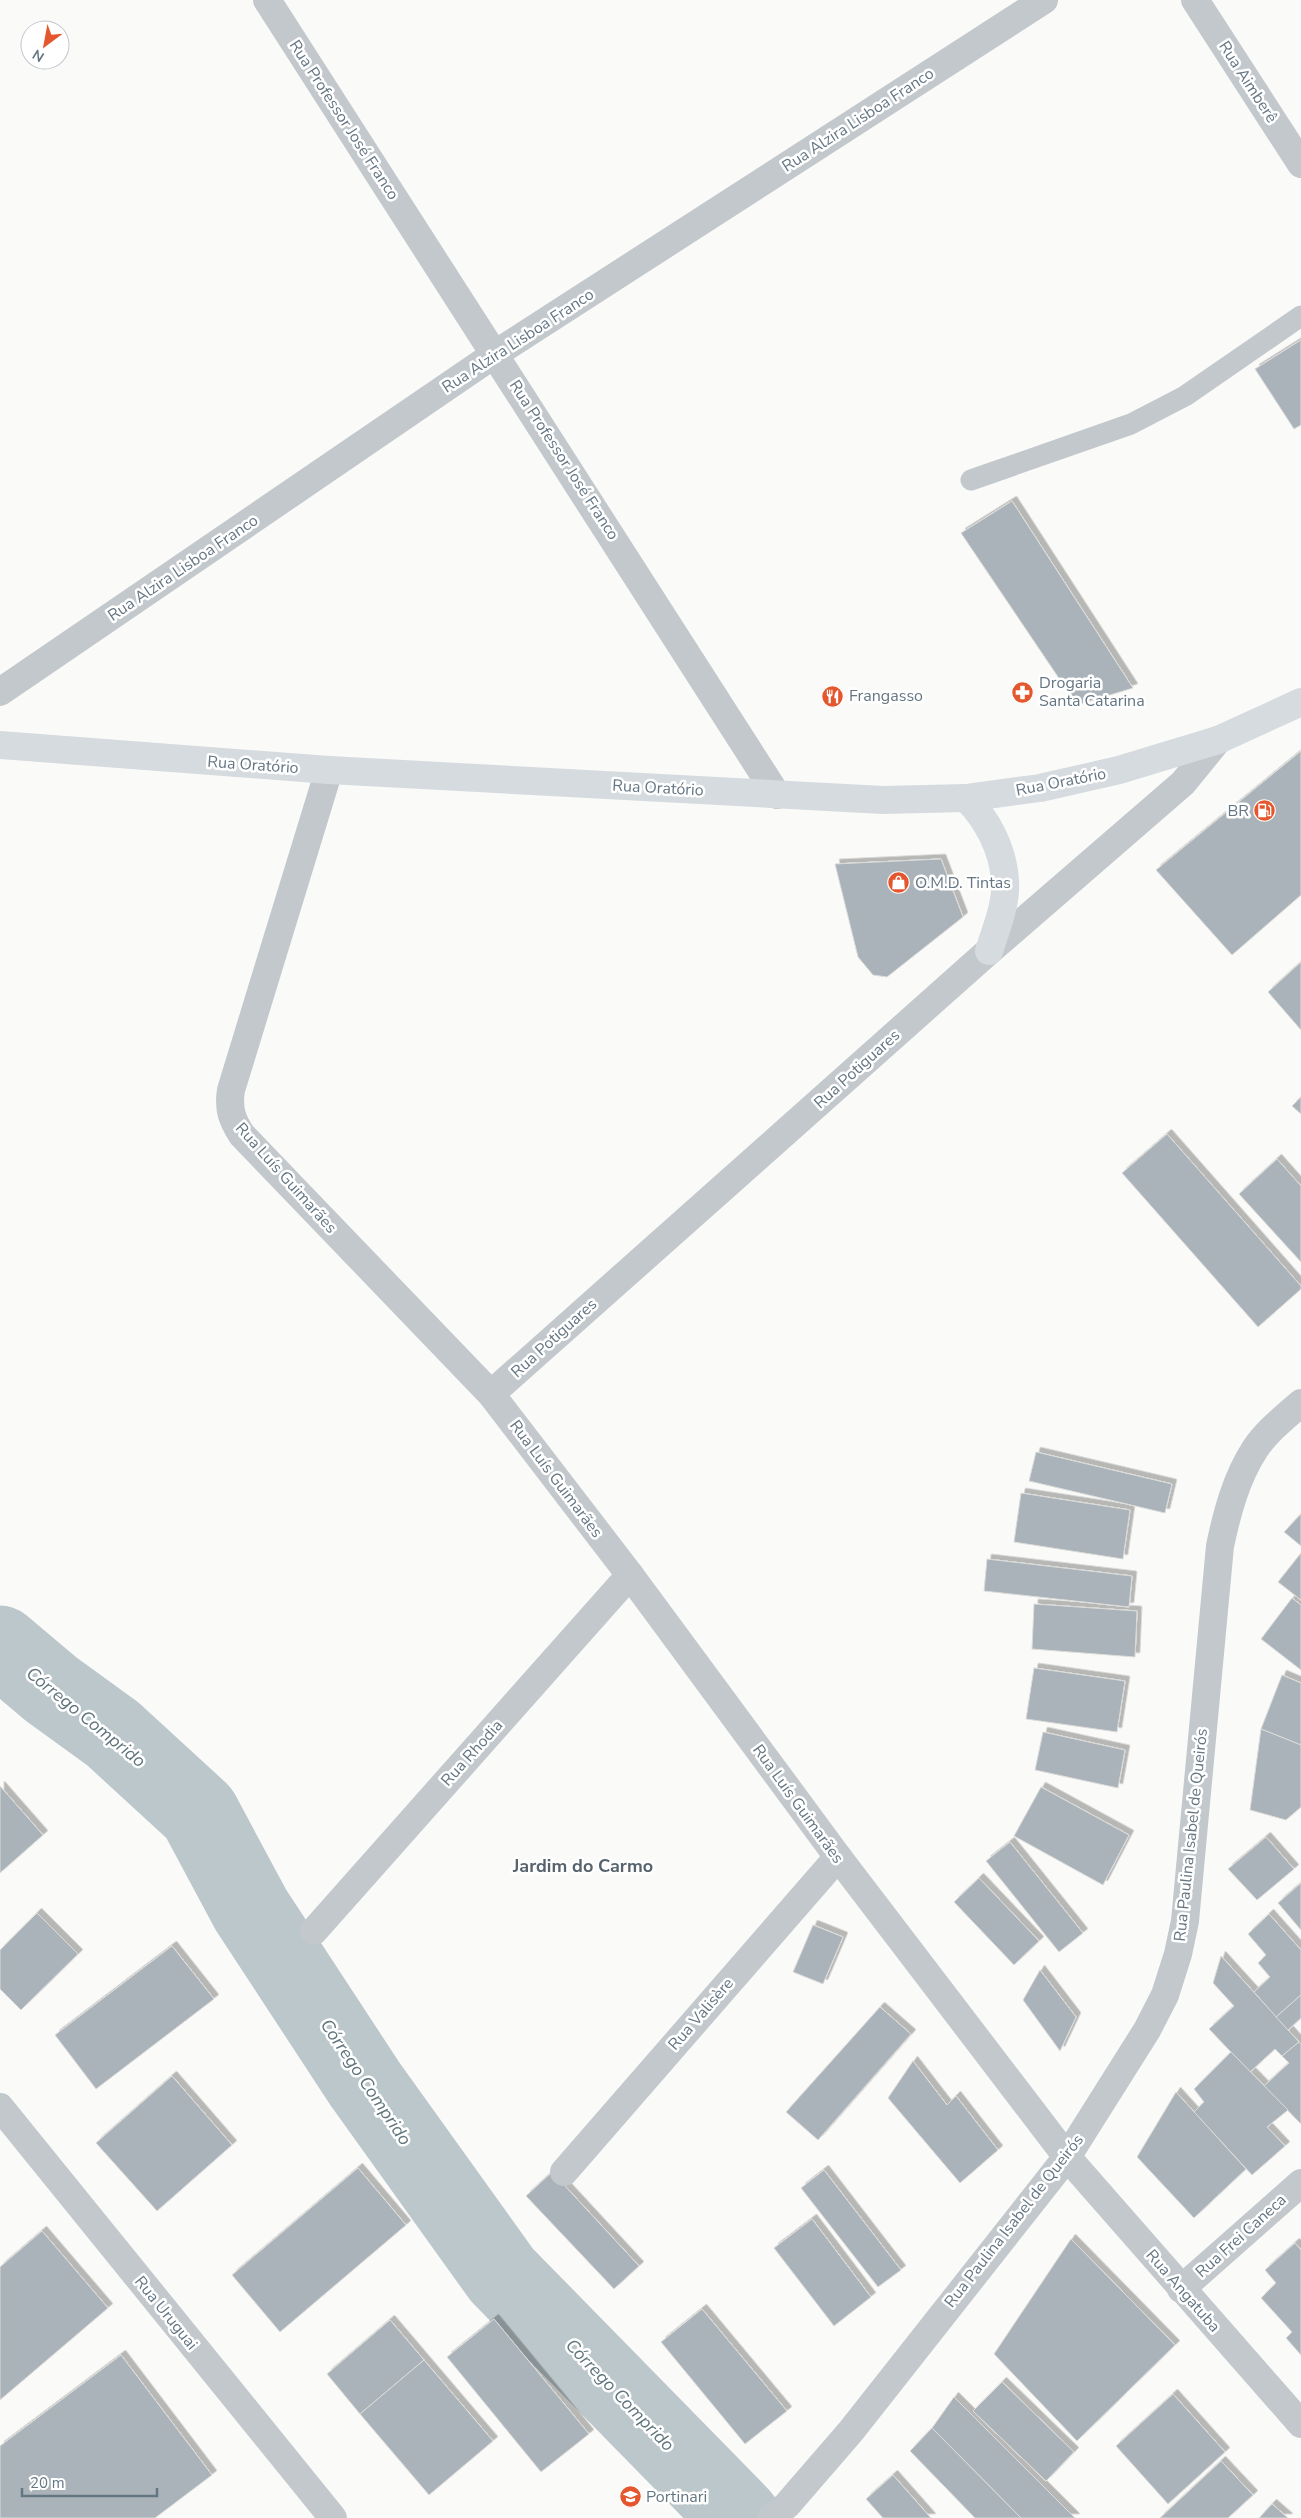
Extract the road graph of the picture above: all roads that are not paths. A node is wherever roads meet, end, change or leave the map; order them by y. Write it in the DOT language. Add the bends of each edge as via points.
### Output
graph roads {
  1 [pos="267,0"];
  2 [pos="1044,0"];
  3 [pos="1195,0"];
  4 [pos="1301,164"];
  5 [pos="1301,316"];
  6 [pos="495,354"];
  7 [pos="971,480"];
  8 [pos="0,692"];
  9 [pos="1301,702"];
  10 [pos="1218,740"];
  11 [pos="0,745"];
  12 [pos="329,770"];
  13 [pos="777,795"];
  14 [pos="966,798"];
  15 [pos="989,951"];
  16 [pos="491,1394"];
  17 [pos="1301,1403"];
  18 [pos="630,1575"];
  19 [pos="838,1857"];
  20 [pos="314,1931"];
  21 [pos="0,2107"];
  22 [pos="1067,2156"];
  23 [pos="564,2172"];
  24 [pos="1301,2182"];
  25 [pos="1181,2289"];
  26 [pos="1301,2424"];
  27 [pos="779,2511"];
  28 [pos="333,2518"];
  1 -- 6 [label="street, Rua Professor José Franco"];
  2 -- 6 [label="street, Rua Alzira Lisboa Franco"];
  3 -- 4 [label="street, Rua Aimberê"];
  5 -- 7 [label="lane" via="1185,396 1131,424"];
  6 -- 8 [label="street, Rua Alzira Lisboa Franco"];
  6 -- 13 [label="street, Rua Professor José Franco"];
  9 -- 10 [label="main road, Rua Oratório"];
  10 -- 14 [label="main road, Rua Oratório" via="1119,770 1040,788"];
  10 -- 15 [label="street, Rua Potiguares" via="1182,783"];
  11 -- 12 [label="main road, Rua Oratório"];
  12 -- 13 [label="main road, Rua Oratório"];
  12 -- 16 [label="street, Rua Luís Guimarães" via="231,1090 230,1113 242,1135"];
  13 -- 14 [label="main road, Rua Oratório" via="883,800"];
  14 -- 15 [label="main road" via="979,811 990,830 1005,881 1000,918"];
  15 -- 16 [label="street, Rua Potiguares"];
  16 -- 18 [label="street, Rua Luís Guimarães"];
  17 -- 22 [label="street, Rua Paulina Isabel de Queirós" via="1273,1427 1255,1449 1228,1508 1220,1546 1185,1921 1178,1954 1148,2030"];
  18 -- 19 [label="street, Rua Luís Guimarães"];
  18 -- 20 [label="street, Rua Rhodia"];
  19 -- 22 [label="street, Rua Luís Guimarães"];
  19 -- 23 [label="street, Rua Valisère"];
  21 -- 28 [label="street, Rua Uruguai"];
  22 -- 25 [label="street, Rua Angatuba"];
  22 -- 27 [label="street, Rua Paulina Isabel de Queirós" via="851,2431"];
  24 -- 25 [label="street, Rua Frei Caneca"];
  25 -- 26 [label="street, Rua Angatuba"];
}
